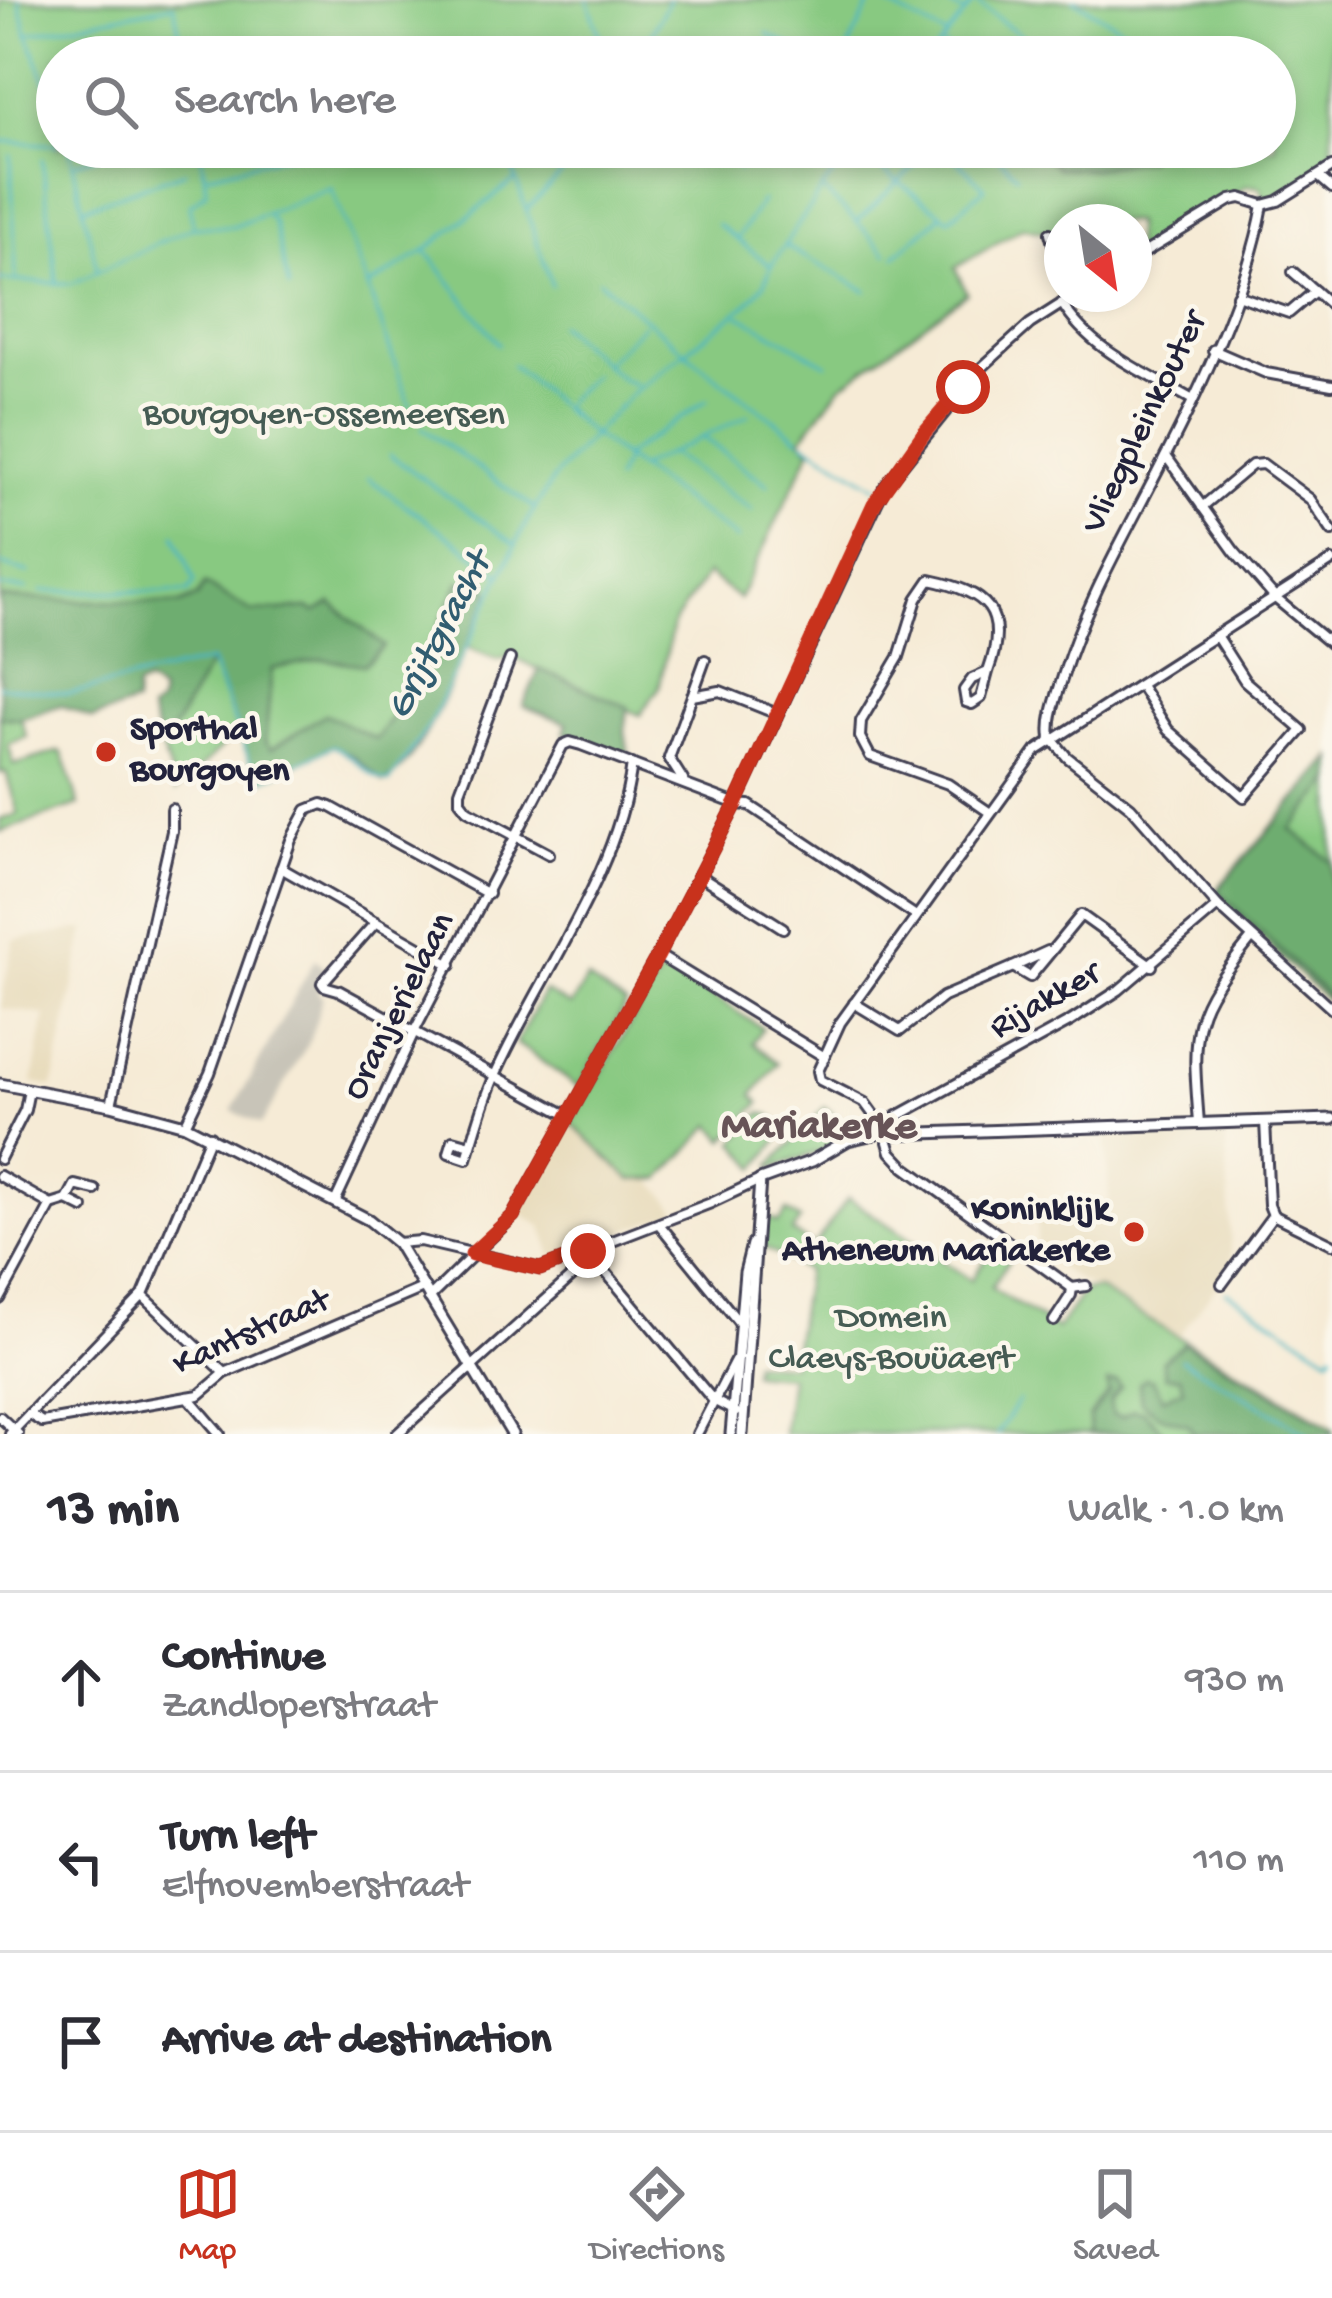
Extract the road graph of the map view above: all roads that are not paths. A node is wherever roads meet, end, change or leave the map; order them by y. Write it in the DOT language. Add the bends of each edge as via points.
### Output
graph roads {
  1 [pos="1332,167"];
  2 [pos="1318,176"];
  3 [pos="1332,188"];
  4 [pos="1263,205"];
  5 [pos="1152,248"];
  6 [pos="1293,272"];
  7 [pos="1315,291"];
  8 [pos="1237,295"];
  9 [pos="1332,306"];
  10 [pos="1050,312"];
  11 [pos="1067,312"];
  12 [pos="1213,350"];
  13 [pos="1332,385"];
  14 [pos="1191,399"];
  15 [pos="1166,456"];
  16 [pos="1202,507"];
  17 [pos="1332,531"];
  18 [pos="1332,561"];
  19 [pos="1275,598"];
  20 [pos="1217,637"];
  21 [pos="1332,645"];
  22 [pos="510,659"];
  23 [pos="705,660"];
  24 [pos="988,672"];
  25 [pos="699,674"];
  26 [pos="1140,686"];
  27 [pos="720,691"];
  28 [pos="692,696"];
  29 [pos="775,713"];
  30 [pos="1051,738"];
  31 [pos="668,758"];
  32 [pos="632,764"];
  33 [pos="661,777"];
  34 [pos="683,781"];
  35 [pos="736,804"];
  36 [pos="172,809"];
  37 [pos="988,812"];
  38 [pos="518,836"];
  39 [pos="549,854"];
  40 [pos="281,868"];
  41 [pos="699,875"];
  42 [pos="488,895"];
  43 [pos="1218,906"];
  44 [pos="916,916"];
  45 [pos="376,922"];
  46 [pos="783,928"];
  47 [pos="1252,938"];
  48 [pos="1049,950"];
  49 [pos="658,955"];
  50 [pos="451,965"];
  51 [pos="1152,966"];
  52 [pos="1013,967"];
  53 [pos="854,1003"];
  54 [pos="1332,1009"];
  55 [pos="414,1032"];
  56 [pos="823,1056"];
  57 [pos="495,1074"];
  58 [pos="0,1084"];
  59 [pos="29,1090"];
  60 [pos="111,1105"];
  61 [pos="567,1115"];
  62 [pos="1332,1119"];
  63 [pos="1264,1121"];
  64 [pos="1199,1123"];
  65 [pos="185,1125"];
  66 [pos="885,1132"];
  67 [pos="210,1136"];
  68 [pos="471,1145"];
  69 [pos="0,1159"];
  70 [pos="0,1176"];
  71 [pos="760,1180"];
  72 [pos="95,1190"];
  73 [pos="67,1200"];
  74 [pos="334,1202"];
  75 [pos="51,1205"];
  76 [pos="83,1208"];
  77 [pos="1273,1215"];
  78 [pos="658,1224"];
  79 [pos="754,1239"];
  80 [pos="397,1243"];
  81 [pos="1332,1244"];
  82 [pos="588,1251"];
  83 [pos="472,1254"];
  84 [pos="1222,1284"];
  85 [pos="1086,1286"];
  86 [pos="1072,1288"];
  87 [pos="426,1293"];
  88 [pos="143,1295"];
  89 [pos="0,1299"];
  90 [pos="1054,1321"];
  91 [pos="740,1324"];
  92 [pos="750,1335"];
  93 [pos="739,1355"];
  94 [pos="471,1368"];
  95 [pos="225,1373"];
  96 [pos="188,1397"];
  97 [pos="713,1400"];
  98 [pos="738,1413"];
  99 [pos="28,1414"];
  100 [pos="0,1417"];
  101 [pos="14,1433"];
  102 [pos="220,1434"];
  103 [pos="397,1434"];
  104 [pos="512,1434"];
  105 [pos="697,1434"];
  106 [pos="731,1434"];
  107 [pos="742,1434"];
  1 -- 2 [label="street"];
  2 -- 3 [label="street"];
  2 -- 4 [label="street"];
  4 -- 5 [label="street" via="1231,200"];
  4 -- 8 [label="street, Vliegpleinkouter"];
  6 -- 7 [label="street"];
  7 -- 8 [label="street" via="1289,313"];
  7 -- 9 [label="street"];
  8 -- 12 [label="street, Vliegpleinkouter"];
  10 -- 29 [label="street" via="978,371 884,488"];
  11 -- 14 [label="street" via="1097,344"];
  12 -- 13 [label="street" via="1266,373"];
  12 -- 14 [label="street, Vliegpleinkouter"];
  14 -- 15 [label="street, Vliegpleinkouter"];
  15 -- 16 [label="street"];
  15 -- 30 [label="street, Vliegpleinkouter" via="1084,612"];
  16 -- 17 [label="street" via="1263,464 1310,499"];
  16 -- 19 [label="street"];
  18 -- 19 [label="street"];
  19 -- 20 [label="street"];
  19 -- 21 [label="street"];
  20 -- 26 [label="street"];
  20 -- 26 [label="street" via="1245,681 1301,730 1244,797 1168,730"];
  22 -- 38 [label="street" via="459,796 467,810"];
  23 -- 25 [label="street"];
  24 -- 37 [label="street" via="988,603 930,580 860,729 870,756 948,784"];
  25 -- 27 [label="street"];
  25 -- 28 [label="street"];
  26 -- 30 [label="street"];
  27 -- 28 [label="street"];
  27 -- 29 [label="street"];
  28 -- 31 [label="street"];
  29 -- 35 [label="street"];
  30 -- 37 [label="street"];
  30 -- 43 [label="street" via="1131,807"];
  31 -- 33 [label="street"];
  31 -- 34 [label="street"];
  32 -- 33 [label="street"];
  32 -- 38 [label="street, Oranjerielaan" via="562,745"];
  32 -- 57 [label="street" via="623,818"];
  33 -- 34 [label="street"];
  34 -- 35 [label="street"];
  35 -- 41 [label="street"];
  35 -- 44 [label="street" via="824,851"];
  36 -- 60 [label="street"];
  37 -- 44 [label="street"];
  38 -- 39 [label="street"];
  38 -- 42 [label="street, Oranjerielaan"];
  40 -- 42 [label="street" via="301,816 322,804"];
  40 -- 45 [label="street"];
  40 -- 65 [label="street"];
  41 -- 46 [label="street"];
  41 -- 49 [label="street"];
  42 -- 50 [label="street, Oranjerielaan"];
  43 -- 47 [label="street"];
  43 -- 51 [label="street, Rijakker"];
  44 -- 53 [label="street"];
  45 -- 50 [label="street"];
  45 -- 55 [label="street" via="322,983"];
  47 -- 54 [label="street"];
  47 -- 64 [label="street" via="1196,1022"];
  48 -- 51 [label="street" via="1086,915"];
  48 -- 52 [label="street"];
  48 -- 52 [label="street" via="1030,977"];
  49 -- 56 [label="street"];
  49 -- 61 [label="street"];
  50 -- 55 [label="street, Oranjerielaan"];
  51 -- 66 [label="street, Rijakker" via="1071,1022 896,1117"];
  52 -- 53 [label="street" via="943,997 900,1031"];
  53 -- 56 [label="street"];
  55 -- 57 [label="street"];
  55 -- 74 [label="street, Oranjerielaan"];
  56 -- 66 [label="street" via="818,1071 826,1088 865,1103"];
  57 -- 61 [label="street"];
  57 -- 68 [label="street"];
  58 -- 59 [label="street"];
  59 -- 60 [label="street"];
  59 -- 69 [label="street"];
  60 -- 65 [label="street"];
  61 -- 83 [label="street" via="513,1216"];
  62 -- 63 [label="street"];
  63 -- 64 [label="street"];
  63 -- 77 [label="street"];
  64 -- 66 [label="street"];
  65 -- 67 [label="street"];
  66 -- 71 [label="street"];
  66 -- 86 [label="street" via="905,1166"];
  67 -- 74 [label="street"];
  67 -- 88 [label="street"];
  70 -- 75 [label="street"];
  71 -- 78 [label="street"];
  71 -- 79 [label="street"];
  72 -- 73 [label="street" via="75,1184"];
  73 -- 75 [label="street"];
  73 -- 76 [label="street"];
  74 -- 80 [label="street"];
  75 -- 89 [label="street"];
  77 -- 81 [label="street"];
  77 -- 84 [label="street"];
  78 -- 82 [label="street"];
  78 -- 91 [label="street"];
  79 -- 91 [label="street"];
  79 -- 92 [label="street"];
  80 -- 83 [label="street"];
  80 -- 87 [label="street"];
  82 -- 83 [label="street" via="540,1269"];
  82 -- 94 [label="street" via="578,1271"];
  82 -- 97 [label="street"];
  83 -- 87 [label="street"];
  85 -- 86 [label="street"];
  86 -- 90 [label="street"];
  87 -- 94 [label="street"];
  87 -- 95 [label="street, Kantstraat"];
  88 -- 95 [label="street"];
  88 -- 99 [label="street"];
  91 -- 92 [label="street"];
  91 -- 93 [label="street"];
  92 -- 98 [label="street"];
  93 -- 97 [label="street"];
  93 -- 98 [label="street"];
  94 -- 103 [label="street"];
  94 -- 104 [label="street"];
  95 -- 96 [label="street, Kantstraat"];
  96 -- 99 [label="street, Kantstraat" via="42,1422"];
  96 -- 102 [label="street"];
  97 -- 98 [label="street"];
  97 -- 105 [label="street"];
  98 -- 106 [label="street"];
  98 -- 107 [label="street"];
  99 -- 101 [label="street"];
  100 -- 101 [label="street"];
}
